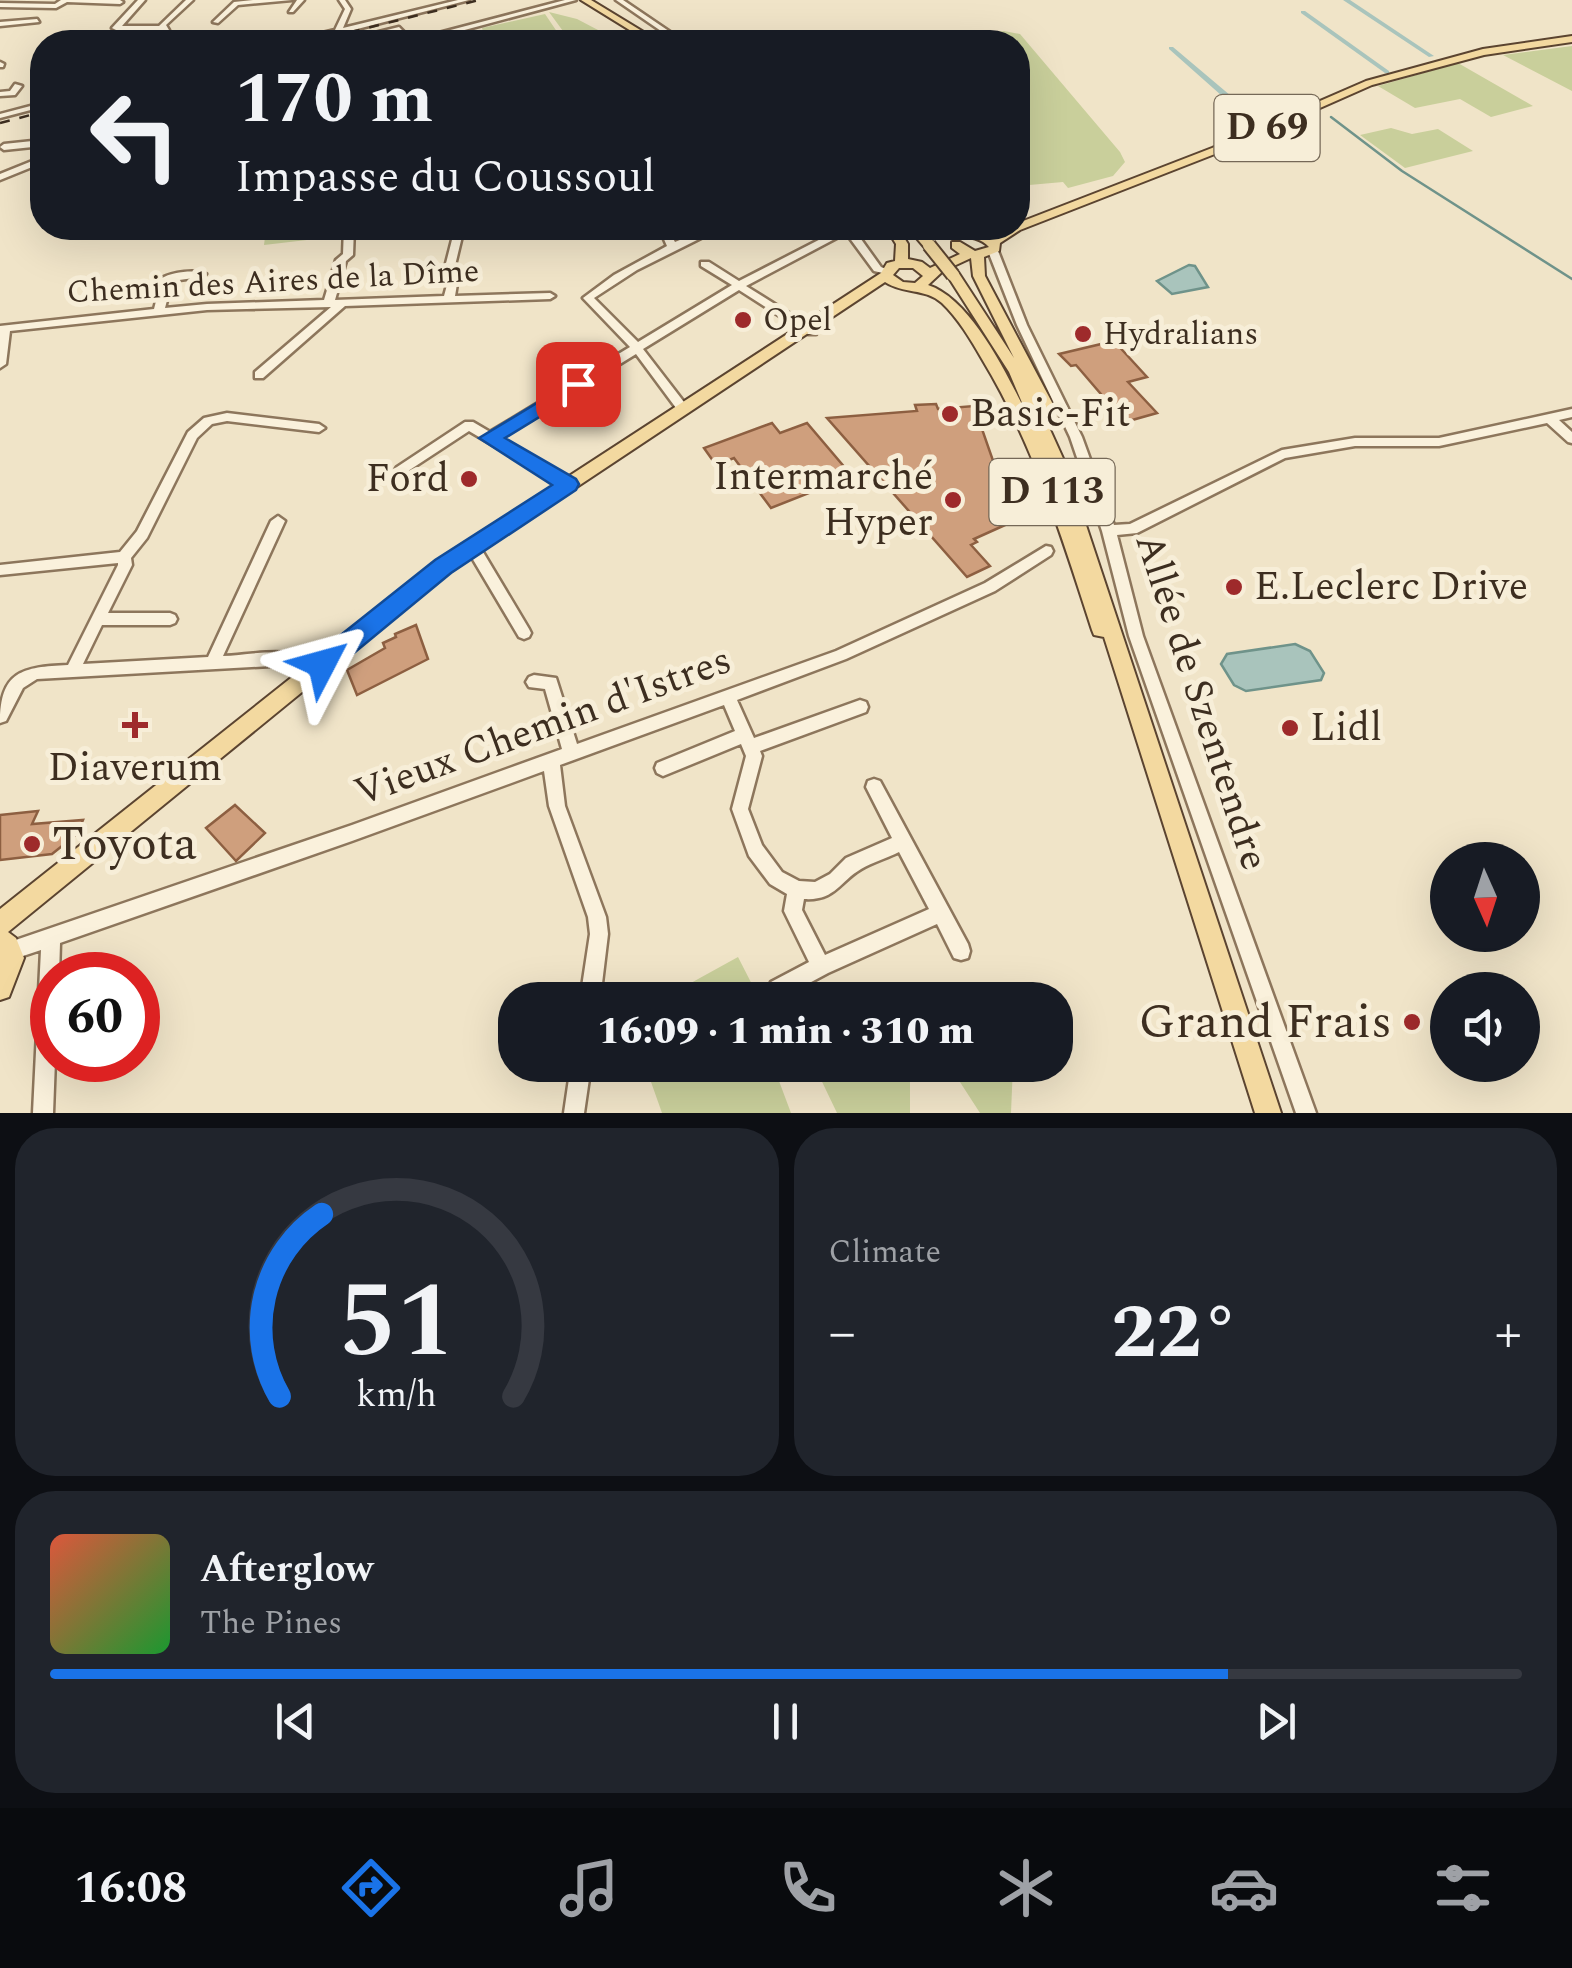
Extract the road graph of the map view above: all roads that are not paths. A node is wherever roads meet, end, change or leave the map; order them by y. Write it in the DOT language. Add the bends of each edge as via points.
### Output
graph roads {
  1 [pos="65,0"];
  2 [pos="142,0"];
  3 [pos="190,0"];
  4 [pos="342,0"];
  5 [pos="466,0"];
  6 [pos="573,0"];
  7 [pos="586,0"];
  8 [pos="619,0"];
  9 [pos="296,1"];
  10 [pos="120,2"];
  11 [pos="261,2"];
  12 [pos="0,5"];
  13 [pos="292,12"];
  14 [pos="36,22"];
  15 [pos="216,22"];
  16 [pos="0,24"];
  17 [pos="162,28"];
  18 [pos="165,30"];
  19 [pos="339,30"];
  20 [pos="346,30"];
  21 [pos="476,30"];
  22 [pos="636,30"];
  23 [pos="663,30"];
  24 [pos="1572,40"];
  25 [pos="18,86"];
  26 [pos="0,94"];
  27 [pos="30,109"];
  28 [pos="0,116"];
  29 [pos="30,144"];
  30 [pos="4,146"];
  31 [pos="26,150"];
  32 [pos="0,159"];
  33 [pos="30,165"];
  34 [pos="0,177"];
  35 [pos="1030,223"];
  36 [pos="348,240"];
  37 [pos="456,240"];
  38 [pos="664,240"];
  39 [pos="825,240"];
  40 [pos="858,240"];
  41 [pos="900,240"];
  42 [pos="925,240"];
  43 [pos="976,243"];
  44 [pos="908,263"];
  45 [pos="705,264"];
  46 [pos="200,274"];
  47 [pos="891,278"];
  48 [pos="924,280"];
  49 [pos="738,286"];
  50 [pos="550,296"];
  51 [pos="449,299"];
  52 [pos="334,304"];
  53 [pos="159,312"];
  54 [pos="2,329"];
  55 [pos="809,330"];
  56 [pos="637,348"];
  57 [pos="0,364"];
  58 [pos="259,375"];
  59 [pos="682,409"];
  60 [pos="1572,413"];
  61 [pos="1548,417"];
  62 [pos="319,428"];
  63 [pos="490,438"];
  64 [pos="1572,439"];
  65 [pos="401,470"];
  66 [pos="569,484"];
  67 [pos="278,521"];
  68 [pos="1109,531"];
  69 [pos="472,546"];
  70 [pos="1046,551"];
  71 [pos="274,554"];
  72 [pos="124,557"];
  73 [pos="257,567"];
  74 [pos="0,570"];
  75 [pos="1100,588"];
  76 [pos="98,618"];
  77 [pos="170,619"];
  78 [pos="524,633"];
  79 [pos="212,664"];
  80 [pos="314,671"];
  81 [pos="72,672"];
  82 [pos="534,682"];
  83 [pos="729,698"];
  84 [pos="860,706"];
  85 [pos="0,716"];
  86 [pos="1143,727"];
  87 [pos="747,741"];
  88 [pos="572,754"];
  89 [pos="552,761"];
  90 [pos="663,768"];
  91 [pos="874,787"];
  92 [pos="902,842"];
  93 [pos="797,890"];
  94 [pos="941,914"];
  95 [pos="51,939"];
  96 [pos="5,948"];
  97 [pos="961,951"];
  98 [pos="821,966"];
  99 [pos="592,982"];
  100 [pos="792,982"];
  101 [pos="578,1082"];
  102 [pos="43,1113"];
  103 [pos="574,1113"];
  104 [pos="1268,1113"];
  105 [pos="1306,1113"];
  1 -- 10 [label="street"];
  1 -- 12 [label="street" via="56,6"];
  2 -- 17 [label="street" via="116,28"];
  3 -- 17 [label="street"];
  4 -- 19 [label="street" via="348,8"];
  5 -- 20 [label="street"];
  6 -- 21 [label="street"];
  7 -- 22 [label="main road"];
  8 -- 23 [label="street"];
  9 -- 11 [label="street"];
  9 -- 13 [label="street"];
  11 -- 15 [label="street" via="236,3"];
  14 -- 16 [label="street"];
  17 -- 18 [label="street"];
  24 -- 35 [label="main road, D 69" via="1441,62 1369,84"];
  25 -- 26 [label="street"];
  27 -- 28 [label="street"];
  29 -- 30 [label="street"];
  31 -- 32 [label="street"];
  33 -- 34 [label="street"];
  36 -- 52 [label="street"];
  37 -- 51 [label="street"];
  38 -- 56 [label="street" via="588,298"];
  39 -- 49 [label="street"];
  40 -- 47 [label="street"];
  41 -- 44 [label="main road"];
  42 -- 75 [label="main road, D 113, bridge" via="996,338 1038,415"];
  43 -- 44 [label="main road, D 69"];
  43 -- 48 [label="main road, D 69"];
  43 -- 68 [label="street, Allée de Szentendre" via="1006,278 1076,436"];
  43 -- 75 [label="main road" via="979,276 1060,439"];
  44 -- 47 [label="main road"];
  44 -- 48 [label="main road"];
  45 -- 49 [label="street"];
  46 -- 53 [label="street" via="167,278"];
  47 -- 48 [label="main road"];
  47 -- 55 [label="main road"];
  48 -- 86 [label="main road, D 113" via="958,312 1012,401 1055,499 1118,682"];
  49 -- 55 [label="street"];
  49 -- 56 [label="street"];
  50 -- 51 [label="street, Chemin des Aires de la Dîme"];
  51 -- 52 [label="street, Chemin des Aires de la Dîme"];
  52 -- 53 [label="street, Chemin des Aires de la Dîme"];
  52 -- 58 [label="street"];
  53 -- 54 [label="street, Chemin des Aires de la Dîme"];
  54 -- 57 [label="street"];
  55 -- 59 [label="main road"];
  56 -- 59 [label="street"];
  56 -- 63 [label="street"];
  59 -- 66 [label="main road"];
  60 -- 61 [label="street"];
  61 -- 64 [label="street"];
  61 -- 68 [label="street" via="1439,442 1355,442 1282,454 1132,529"];
  62 -- 72 [label="street" via="208,421 192,435"];
  63 -- 65 [label="street" via="469,426"];
  63 -- 66 [label="street"];
  66 -- 69 [label="main road"];
  67 -- 73 [label="street"];
  68 -- 105 [label="street, Allée de Szentendre" via="1136,636"];
  69 -- 78 [label="street"];
  69 -- 80 [label="main road"];
  70 -- 83 [label="street, Vieux Chemin d'Istres" via="990,587"];
  71 -- 73 [label="street"];
  72 -- 74 [label="street"];
  72 -- 76 [label="street"];
  73 -- 79 [label="street"];
  75 -- 86 [label="main road, D 113"];
  76 -- 77 [label="street"];
  76 -- 81 [label="street"];
  79 -- 80 [label="street" via="290,659"];
  79 -- 81 [label="street"];
  80 -- 96 [label="main road"];
  81 -- 85 [label="street" via="34,673 18,683"];
  82 -- 88 [label="street" via="550,683"];
  83 -- 87 [label="street"];
  83 -- 88 [label="street, Vieux Chemin d'Istres"];
  84 -- 87 [label="street"];
  86 -- 104 [label="main road, D 113"];
  87 -- 90 [label="street"];
  87 -- 93 [label="street" via="754,756 740,809 755,850 776,878"];
  88 -- 89 [label="street, Vieux Chemin d'Istres"];
  89 -- 95 [label="street, Vieux Chemin d'Istres"];
  89 -- 99 [label="street" via="557,806 597,916"];
  91 -- 92 [label="street"];
  92 -- 93 [label="street" via="852,864 817,891"];
  92 -- 94 [label="street"];
  93 -- 98 [label="street" via="793,912"];
  94 -- 97 [label="street"];
  94 -- 98 [label="street"];
  95 -- 96 [label="street, Vieux Chemin d'Istres"];
  95 -- 102 [label="street"];
  98 -- 100 [label="street"];
  101 -- 103 [label="street"];
}
